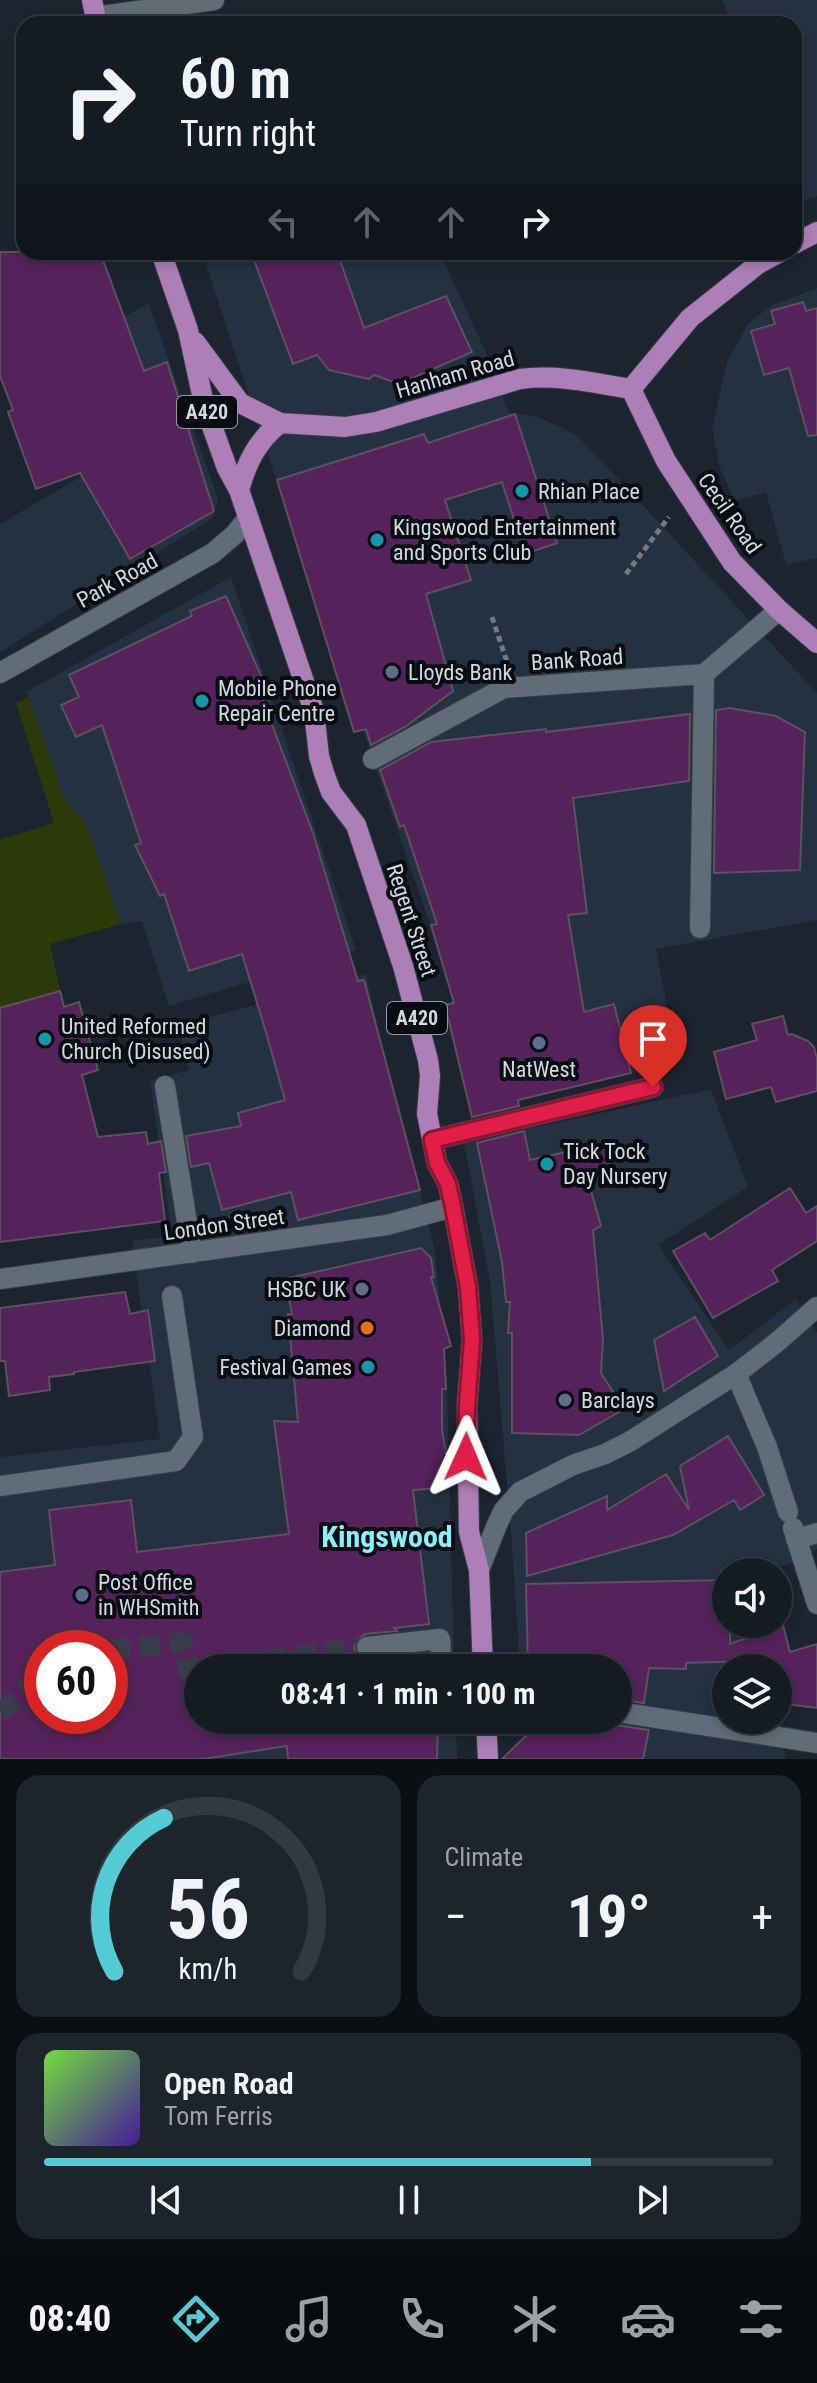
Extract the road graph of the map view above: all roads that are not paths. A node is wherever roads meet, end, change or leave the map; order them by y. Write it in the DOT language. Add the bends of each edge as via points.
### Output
graph roads {
  1 [pos="214,0"];
  2 [pos="95,14"];
  3 [pos="164,260"];
  4 [pos="765,260"];
  5 [pos="188,330"];
  6 [pos="631,389"];
  7 [pos="280,423"];
  8 [pos="239,490"];
  9 [pos="248,518"];
  10 [pos="779,610"];
  11 [pos="817,643"];
  12 [pos="0,673"];
  13 [pos="704,674"];
  14 [pos="373,759"];
  15 [pos="700,928"];
  16 [pos="165,1086"];
  17 [pos="653,1087"];
  18 [pos="432,1140"];
  19 [pos="453,1207"];
  20 [pos="192,1253"];
  21 [pos="0,1279"];
  22 [pos="172,1296"];
  23 [pos="817,1307"];
  24 [pos="736,1374"];
  25 [pos="0,1486"];
  26 [pos="792,1527"];
  27 [pos="817,1533"];
  28 [pos="479,1570"];
  29 [pos="817,1604"];
  30 [pos="367,1647"];
  31 [pos="443,1654"];
  32 [pos="482,1654"];
  33 [pos="632,1714"];
  34 [pos="487,1734"];
  35 [pos="817,1743"];
  36 [pos="488,1759"];
  1 -- 2 [label="street"];
  3 -- 5 [label="main road, A420"];
  4 -- 6 [label="main road" via="690,318"];
  5 -- 7 [label="main road, Hanham Road / A420" via="240,403"];
  5 -- 8 [label="main road, A420" via="204,404"];
  6 -- 7 [label="main road, Hanham Road / A420" via="542,376 376,422 345,427"];
  6 -- 10 [label="main road, Cecil Road" via="666,461 732,562"];
  7 -- 8 [label="main road, A420" via="257,444"];
  8 -- 9 [label="main road, Regent Street / A420"];
  9 -- 12 [label="street, Park Road" via="213,553"];
  9 -- 18 [label="main road, Regent Street / A420" via="314,711 319,756 331,792 356,825 403,966 428,1060 426,1109"];
  10 -- 11 [label="main road, Cecil Road"];
  10 -- 13 [label="street"];
  13 -- 14 [label="street, Bank Road" via="504,688"];
  13 -- 15 [label="street"];
  16 -- 20 [label="street"];
  17 -- 18 [label="street"];
  18 -- 19 [label="main road, Regent Street / A420"];
  19 -- 20 [label="street, London Street" via="387,1225"];
  19 -- 28 [label="main road, Regent Street / A420" via="472,1340 467,1472 469,1532"];
  20 -- 21 [label="street, London Street"];
  22 -- 25 [label="street" via="193,1437 176,1461"];
  23 -- 24 [label="street"];
  24 -- 26 [label="street" via="767,1447"];
  24 -- 28 [label="street" via="629,1442 520,1492 500,1519"];
  26 -- 27 [label="street"];
  26 -- 29 [label="street"];
  28 -- 32 [label="main road, Regent Street / A420"];
  30 -- 31 [label="street" via="440,1639"];
  33 -- 35 [label="street"];
  34 -- 36 [label="main road"];
}
